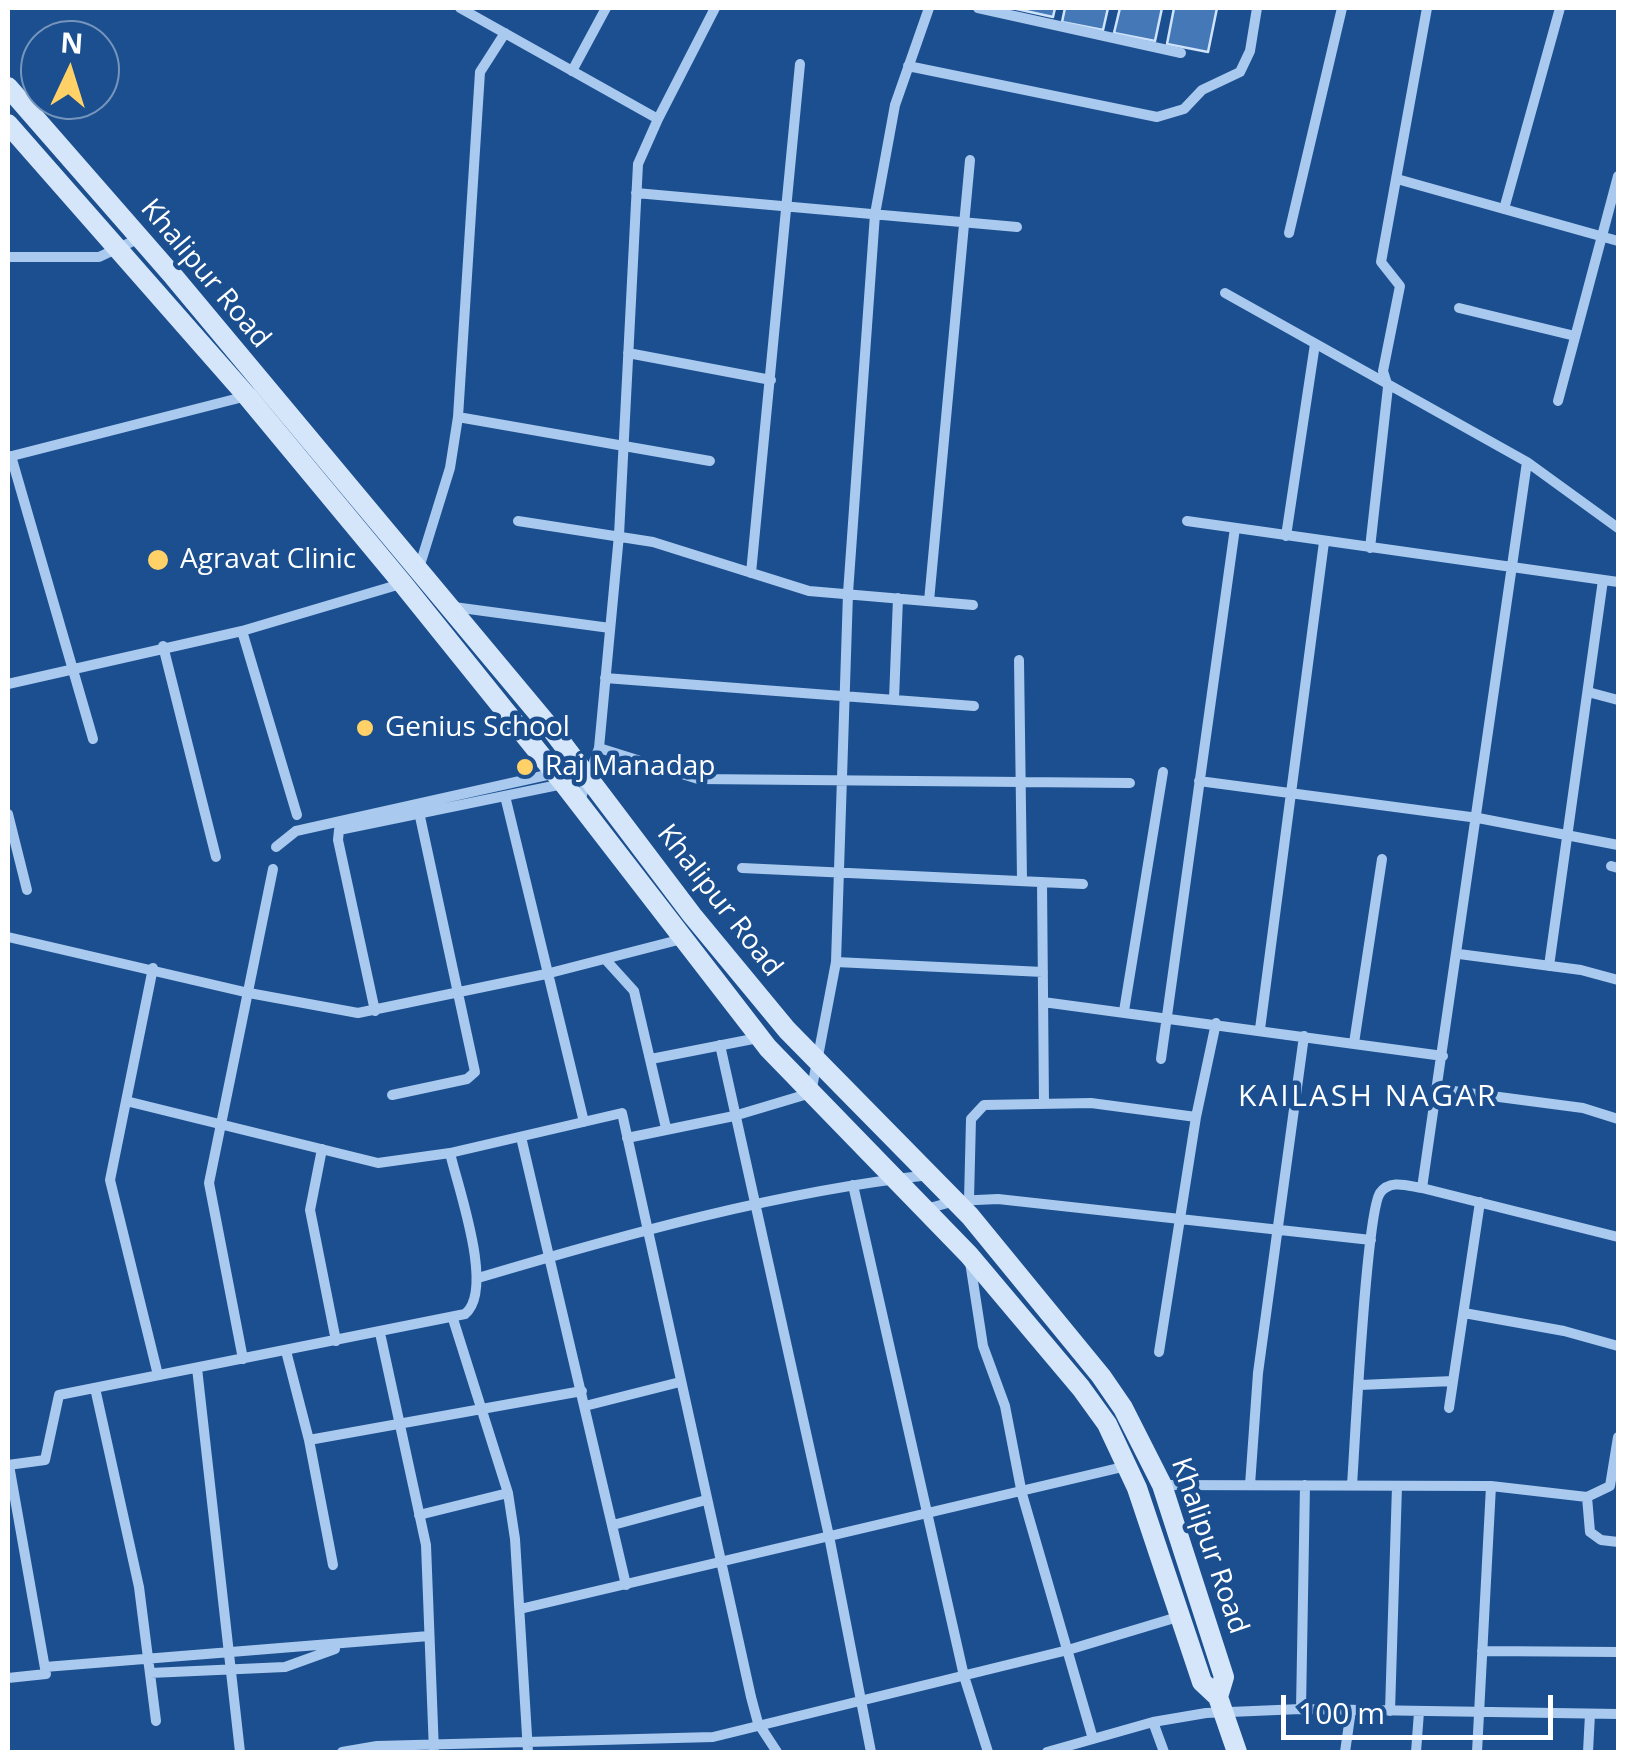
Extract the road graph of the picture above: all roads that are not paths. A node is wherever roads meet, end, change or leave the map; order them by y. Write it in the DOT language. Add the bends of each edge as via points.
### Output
graph roads {
  1 [pos="460,8"];
  2 [pos="488,8"];
  3 [pos="606,8"];
  4 [pos="715,8"];
  5 [pos="929,8"];
  6 [pos="978,8"];
  7 [pos="1258,8"];
  8 [pos="1342,8"];
  9 [pos="1427,8"];
  10 [pos="1560,8"];
  11 [pos="482,20"];
  12 [pos="505,33"];
  13 [pos="1181,53"];
  14 [pos="800,64"];
  15 [pos="908,66"];
  16 [pos="572,70"];
  17 [pos="8,88"];
  18 [pos="658,119"];
  19 [pos="8,124"];
  20 [pos="970,160"];
  21 [pos="1618,176"];
  22 [pos="1397,178"];
  23 [pos="636,193"];
  24 [pos="788,207"];
  25 [pos="1504,209"];
  26 [pos="875,214"];
  27 [pos="963,222"];
  28 [pos="1017,227"];
  29 [pos="1289,233"];
  30 [pos="1602,237"];
  31 [pos="140,238"];
  32 [pos="1618,242"];
  33 [pos="117,250"];
  34 [pos="8,257"];
  35 [pos="1226,293"];
  36 [pos="1460,308"];
  37 [pos="1575,336"];
  38 [pos="1314,344"];
  39 [pos="628,354"];
  40 [pos="771,380"];
  41 [pos="1388,387"];
  42 [pos="246,396"];
  43 [pos="1558,400"];
  44 [pos="458,417"];
  45 [pos="624,443"];
  46 [pos="9,457"];
  47 [pos="710,461"];
  48 [pos="1527,462"];
  49 [pos="518,521"];
  50 [pos="1188,521"];
  51 [pos="1235,528"];
  52 [pos="1618,528"];
  53 [pos="619,535"];
  54 [pos="1286,536"];
  55 [pos="1324,542"];
  56 [pos="1370,548"];
  57 [pos="1512,570"];
  58 [pos="752,574"];
  59 [pos="410,578"];
  60 [pos="1604,580"];
  61 [pos="1618,582"];
  62 [pos="848,593"];
  63 [pos="898,598"];
  64 [pos="929,601"];
  65 [pos="973,605"];
  66 [pos="448,606"];
  67 [pos="610,628"];
  68 [pos="242,631"];
  69 [pos="163,646"];
  70 [pos="1019,660"];
  71 [pos="75,668"];
  72 [pos="605,678"];
  73 [pos="8,684"];
  74 [pos="1588,692"];
  75 [pos="845,696"];
  76 [pos="894,700"];
  77 [pos="1618,700"];
  78 [pos="974,706"];
  79 [pos="93,739"];
  80 [pos="598,748"];
  81 [pos="1164,772"];
  82 [pos="589,776"];
  83 [pos="560,778"];
  84 [pos="1200,781"];
  85 [pos="843,783"];
  86 [pos="1020,783"];
  87 [pos="1130,783"];
  88 [pos="1292,794"];
  89 [pos="504,796"];
  90 [pos="579,803"];
  91 [pos="419,812"];
  92 [pos="8,814"];
  93 [pos="297,815"];
  94 [pos="1478,818"];
  95 [pos="1568,835"];
  96 [pos="1618,845"];
  97 [pos="276,847"];
  98 [pos="216,857"];
  99 [pos="1382,859"];
  100 [pos="742,868"];
  101 [pos="272,869"];
  102 [pos="841,873"];
  103 [pos="1022,880"];
  104 [pos="1042,882"];
  105 [pos="1083,884"];
  106 [pos="27,890"];
  107 [pos="706,932"];
  108 [pos="8,938"];
  109 [pos="682,939"];
  110 [pos="1459,954"];
  111 [pos="605,960"];
  112 [pos="836,962"];
  113 [pos="1549,966"];
  114 [pos="154,968"];
  115 [pos="1044,972"];
  116 [pos="546,974"];
  117 [pos="1618,980"];
  118 [pos="458,992"];
  119 [pos="249,993"];
  120 [pos="1043,1002"];
  121 [pos="375,1011"];
  122 [pos="1124,1011"];
  123 [pos="1167,1016"];
  124 [pos="1216,1023"];
  125 [pos="1260,1029"];
  126 [pos="1304,1036"];
  127 [pos="760,1037"];
  128 [pos="1354,1043"];
  129 [pos="720,1045"];
  130 [pos="1443,1056"];
  131 [pos="651,1059"];
  132 [pos="1161,1059"];
  133 [pos="818,1065"];
  134 [pos="1438,1089"];
  135 [pos="811,1093"];
  136 [pos="392,1095"];
  137 [pos="126,1102"];
  138 [pos="1044,1103"];
  139 [pos="734,1116"];
  140 [pos="1196,1117"];
  141 [pos="1618,1119"];
  142 [pos="584,1122"];
  143 [pos="222,1125"];
  144 [pos="666,1128"];
  145 [pos="521,1136"];
  146 [pos="627,1138"];
  147 [pos="322,1149"];
  148 [pos="450,1153"];
  149 [pos="930,1174"];
  150 [pos="894,1178"];
  151 [pos="853,1184"];
  152 [pos="1422,1188"];
  153 [pos="962,1200"];
  154 [pos="1480,1202"];
  155 [pos="754,1208"];
  156 [pos="925,1210"];
  157 [pos="1183,1218"];
  158 [pos="1277,1227"];
  159 [pos="646,1232"];
  160 [pos="1618,1237"];
  161 [pos="1372,1240"];
  162 [pos="969,1255"];
  163 [pos="551,1256"];
  164 [pos="478,1278"];
  165 [pos="1464,1313"];
  166 [pos="453,1319"];
  167 [pos="380,1333"];
  168 [pos="336,1342"];
  169 [pos="1618,1346"];
  170 [pos="286,1351"];
  171 [pos="1159,1352"];
  172 [pos="243,1359"];
  173 [pos="197,1368"];
  174 [pos="158,1376"];
  175 [pos="1453,1381"];
  176 [pos="680,1382"];
  177 [pos="1360,1385"];
  178 [pos="95,1388"];
  179 [pos="582,1391"];
  180 [pos="585,1406"];
  181 [pos="1450,1408"];
  182 [pos="482,1412"];
  183 [pos="401,1425"];
  184 [pos="1618,1437"];
  185 [pos="309,1440"];
  186 [pos="8,1465"];
  187 [pos="1128,1466"];
  188 [pos="1162,1485"];
  189 [pos="1250,1485"];
  190 [pos="1304,1485"];
  191 [pos="1352,1485"];
  192 [pos="1398,1486"];
  193 [pos="1491,1486"];
  194 [pos="1137,1488"];
  195 [pos="508,1492"];
  196 [pos="1022,1494"];
  197 [pos="1587,1498"];
  198 [pos="706,1500"];
  199 [pos="929,1514"];
  200 [pos="419,1515"];
  201 [pos="612,1525"];
  202 [pos="828,1536"];
  203 [pos="1618,1542"];
  204 [pos="720,1559"];
  205 [pos="333,1565"];
  206 [pos="626,1586"];
  207 [pos="520,1608"];
  208 [pos="1182,1616"];
  209 [pos="429,1637"];
  210 [pos="1068,1650"];
  211 [pos="1482,1651"];
  212 [pos="1618,1652"];
  213 [pos="230,1655"];
  214 [pos="45,1667"];
  215 [pos="149,1668"];
  216 [pos="232,1668"];
  217 [pos="964,1676"];
  218 [pos="8,1678"];
  219 [pos="862,1698"];
  220 [pos="1221,1705"];
  221 [pos="1301,1709"];
  222 [pos="1351,1710"];
  223 [pos="1390,1711"];
  224 [pos="1419,1712"];
  225 [pos="1480,1713"];
  226 [pos="1590,1714"];
  227 [pos="1618,1714"];
  228 [pos="156,1721"];
  229 [pos="1153,1722"];
  230 [pos="758,1723"];
  231 [pos="712,1737"];
  232 [pos="619,1739"];
  233 [pos="1093,1739"];
  234 [pos="434,1749"];
  235 [pos="528,1749"];
  236 [pos="1074,1749"];
  237 [pos="240,1752"];
  238 [pos="342,1752"];
  239 [pos="619,1752"];
  240 [pos="713,1752"];
  241 [pos="776,1752"];
  242 [pos="871,1752"];
  243 [pos="988,1752"];
  244 [pos="1047,1752"];
  245 [pos="1164,1752"];
  246 [pos="1238,1752"];
  247 [pos="1345,1752"];
  248 [pos="1416,1752"];
  249 [pos="1477,1752"];
  250 [pos="1588,1752"];
  1 -- 11 [label="street"];
  2 -- 11 [label="street"];
  3 -- 16 [label="street"];
  4 -- 18 [label="street"];
  5 -- 15 [label="street"];
  6 -- 13 [label="street"];
  7 -- 15 [label="street" via="1240,72 1202,90 1184,109 1157,116"];
  8 -- 29 [label="street"];
  9 -- 22 [label="street"];
  10 -- 25 [label="street"];
  11 -- 12 [label="street"];
  12 -- 16 [label="street"];
  12 -- 44 [label="street" via="480,72"];
  14 -- 24 [label="street"];
  15 -- 26 [label="street"];
  16 -- 18 [label="street"];
  17 -- 31 [label="street, Khalipur Road"];
  18 -- 23 [label="street" via="638,164"];
  19 -- 33 [label="street, Khalipur Road"];
  20 -- 27 [label="street"];
  21 -- 30 [label="street"];
  22 -- 25 [label="street"];
  22 -- 41 [label="street" via="1381,262 1400,286 1383,371"];
  23 -- 24 [label="street"];
  23 -- 39 [label="street"];
  24 -- 26 [label="street"];
  24 -- 40 [label="street"];
  25 -- 30 [label="street"];
  26 -- 27 [label="street"];
  26 -- 62 [label="street"];
  27 -- 28 [label="street"];
  27 -- 64 [label="street"];
  30 -- 32 [label="street"];
  30 -- 37 [label="street"];
  31 -- 33 [label="street"];
  31 -- 59 [label="street, Khalipur Road"];
  33 -- 34 [label="street" via="98,257"];
  33 -- 42 [label="street, Khalipur Road"];
  35 -- 38 [label="street"];
  36 -- 37 [label="street"];
  37 -- 43 [label="street"];
  38 -- 41 [label="street"];
  38 -- 54 [label="street"];
  39 -- 40 [label="street"];
  39 -- 45 [label="street"];
  40 -- 58 [label="street"];
  41 -- 48 [label="street"];
  41 -- 56 [label="street"];
  42 -- 46 [label="street"];
  42 -- 59 [label="street, Khalipur Road"];
  44 -- 45 [label="street"];
  44 -- 59 [label="street" via="450,468"];
  45 -- 47 [label="street"];
  45 -- 53 [label="street"];
  46 -- 71 [label="street"];
  48 -- 52 [label="street"];
  48 -- 57 [label="street"];
  49 -- 53 [label="street"];
  50 -- 51 [label="street"];
  51 -- 54 [label="street"];
  51 -- 84 [label="street"];
  53 -- 58 [label="street"];
  53 -- 67 [label="street"];
  54 -- 55 [label="street"];
  55 -- 56 [label="street"];
  55 -- 88 [label="street"];
  56 -- 57 [label="street"];
  57 -- 60 [label="street"];
  57 -- 94 [label="street"];
  58 -- 62 [label="street" via="786,587"];
  59 -- 66 [label="street, Khalipur Road"];
  59 -- 68 [label="street"];
  59 -- 83 [label="street, Khalipur Road"];
  60 -- 61 [label="street"];
  60 -- 74 [label="street"];
  62 -- 63 [label="street"];
  62 -- 75 [label="street"];
  63 -- 64 [label="street"];
  63 -- 76 [label="street"];
  64 -- 65 [label="street"];
  66 -- 67 [label="street"];
  66 -- 82 [label="street, Khalipur Road"];
  67 -- 72 [label="street"];
  68 -- 69 [label="street"];
  68 -- 93 [label="street"];
  69 -- 71 [label="street"];
  69 -- 98 [label="street"];
  70 -- 86 [label="street"];
  71 -- 73 [label="street"];
  71 -- 79 [label="street"];
  72 -- 75 [label="street"];
  72 -- 80 [label="street"];
  74 -- 77 [label="street"];
  74 -- 95 [label="street"];
  75 -- 76 [label="street"];
  75 -- 85 [label="street"];
  76 -- 78 [label="street"];
  80 -- 82 [label="street"];
  80 -- 85 [label="street" via="698,779"];
  81 -- 122 [label="street"];
  82 -- 90 [label="street"];
  82 -- 107 [label="street, Khalipur Road"];
  83 -- 89 [label="street"];
  83 -- 90 [label="street, Khalipur Road"];
  83 -- 97 [label="street" via="296,831"];
  84 -- 88 [label="street"];
  84 -- 123 [label="street"];
  85 -- 86 [label="street"];
  85 -- 102 [label="street"];
  86 -- 87 [label="street"];
  86 -- 103 [label="street"];
  88 -- 94 [label="street"];
  88 -- 125 [label="street"];
  89 -- 91 [label="street"];
  89 -- 116 [label="street"];
  90 -- 109 [label="street, Khalipur Road"];
  91 -- 118 [label="street"];
  91 -- 121 [label="street" via="345,826 338,835"];
  92 -- 106 [label="street"];
  94 -- 95 [label="street"];
  94 -- 110 [label="street"];
  95 -- 96 [label="street"];
  95 -- 113 [label="street"];
  99 -- 128 [label="street"];
  100 -- 102 [label="street"];
  101 -- 119 [label="street"];
  102 -- 103 [label="street"];
  102 -- 112 [label="street"];
  103 -- 104 [label="street"];
  104 -- 105 [label="street"];
  104 -- 115 [label="street"];
  107 -- 109 [label="street"];
  107 -- 133 [label="street, Khalipur Road"];
  108 -- 114 [label="street"];
  109 -- 111 [label="street"];
  109 -- 127 [label="street, Khalipur Road"];
  110 -- 113 [label="street"];
  110 -- 130 [label="street"];
  111 -- 116 [label="street"];
  111 -- 131 [label="street" via="634,991"];
  112 -- 115 [label="street"];
  112 -- 133 [label="street"];
  113 -- 117 [label="street"];
  114 -- 119 [label="street"];
  114 -- 137 [label="street"];
  115 -- 120 [label="street"];
  116 -- 118 [label="street"];
  116 -- 142 [label="street"];
  118 -- 121 [label="street"];
  118 -- 136 [label="street" via="474,1075"];
  119 -- 121 [label="street"];
  119 -- 143 [label="street"];
  120 -- 122 [label="street"];
  120 -- 138 [label="street"];
  122 -- 123 [label="street"];
  123 -- 124 [label="street"];
  123 -- 132 [label="street"];
  124 -- 125 [label="street"];
  124 -- 140 [label="street"];
  125 -- 126 [label="street"];
  126 -- 128 [label="street"];
  126 -- 158 [label="street"];
  127 -- 129 [label="street"];
  127 -- 135 [label="street, Khalipur Road"];
  128 -- 130 [label="street"];
  129 -- 131 [label="street"];
  129 -- 139 [label="street"];
  130 -- 134 [label="street"];
  131 -- 144 [label="street"];
  133 -- 135 [label="street"];
  133 -- 149 [label="street, Khalipur Road"];
  134 -- 141 [label="street" via="1583,1108"];
  134 -- 152 [label="street"];
  135 -- 139 [label="street"];
  135 -- 150 [label="street, Khalipur Road"];
  137 -- 143 [label="street"];
  137 -- 174 [label="street" via="110,1180"];
  138 -- 140 [label="street"];
  138 -- 153 [label="street" via="978,1108 971,1119"];
  139 -- 144 [label="street"];
  139 -- 155 [label="street"];
  140 -- 157 [label="street"];
  142 -- 145 [label="street"];
  142 -- 146 [label="street" via="622,1113"];
  143 -- 147 [label="street"];
  143 -- 172 [label="street" via="209,1183"];
  144 -- 146 [label="street"];
  145 -- 148 [label="street"];
  145 -- 163 [label="street"];
  146 -- 159 [label="street"];
  147 -- 148 [label="street" via="378,1163"];
  147 -- 168 [label="street" via="310,1210"];
  148 -- 164 [label="street"];
  149 -- 150 [label="street"];
  149 -- 153 [label="street, Khalipur Road"];
  150 -- 151 [label="street"];
  150 -- 156 [label="street, Khalipur Road"];
  151 -- 155 [label="street"];
  151 -- 199 [label="street"];
  152 -- 154 [label="street"];
  152 -- 161 [label="street" via="1383,1189"];
  153 -- 156 [label="street"];
  153 -- 157 [label="street"];
  153 -- 188 [label="street, Khalipur Road" via="1123,1408"];
  154 -- 160 [label="street"];
  154 -- 165 [label="street"];
  155 -- 159 [label="street"];
  155 -- 202 [label="street"];
  156 -- 162 [label="street, Khalipur Road"];
  157 -- 158 [label="street"];
  157 -- 171 [label="street"];
  158 -- 161 [label="street"];
  158 -- 189 [label="street"];
  159 -- 163 [label="street"];
  159 -- 176 [label="street"];
  161 -- 177 [label="street"];
  162 -- 187 [label="street, Khalipur Road" via="1081,1388"];
  162 -- 196 [label="street" via="979,1330 1005,1406"];
  163 -- 164 [label="street"];
  163 -- 179 [label="street"];
  164 -- 166 [label="street" via="476,1302"];
  165 -- 169 [label="street"];
  165 -- 175 [label="street"];
  166 -- 167 [label="street"];
  166 -- 182 [label="street"];
  167 -- 168 [label="street"];
  167 -- 183 [label="street"];
  168 -- 170 [label="street"];
  170 -- 172 [label="street"];
  170 -- 185 [label="street"];
  172 -- 173 [label="street"];
  173 -- 174 [label="street"];
  173 -- 213 [label="street"];
  174 -- 178 [label="street"];
  175 -- 177 [label="street"];
  175 -- 181 [label="street"];
  176 -- 180 [label="street"];
  176 -- 198 [label="street"];
  177 -- 191 [label="street"];
  178 -- 186 [label="street" via="60,1394 45,1460"];
  178 -- 215 [label="street" via="139,1587"];
  179 -- 180 [label="street"];
  179 -- 182 [label="street"];
  180 -- 201 [label="street"];
  182 -- 183 [label="street"];
  182 -- 195 [label="street"];
  183 -- 185 [label="street"];
  183 -- 200 [label="street"];
  184 -- 197 [label="street" via="1610,1486"];
  185 -- 205 [label="street"];
  186 -- 214 [label="street"];
  187 -- 194 [label="street, Khalipur Road"];
  187 -- 196 [label="street"];
  188 -- 189 [label="street"];
  188 -- 194 [label="street"];
  188 -- 220 [label="street, Khalipur Road" via="1220,1660"];
  189 -- 190 [label="street"];
  190 -- 191 [label="street"];
  190 -- 221 [label="street"];
  191 -- 192 [label="street"];
  192 -- 193 [label="street"];
  192 -- 223 [label="street"];
  193 -- 197 [label="street"];
  193 -- 211 [label="street"];
  194 -- 208 [label="street, Khalipur Road"];
  195 -- 200 [label="street"];
  195 -- 207 [label="street"];
  196 -- 199 [label="street"];
  196 -- 210 [label="street"];
  197 -- 203 [label="street" via="1590,1532"];
  198 -- 201 [label="street"];
  198 -- 204 [label="street"];
  199 -- 202 [label="street"];
  199 -- 217 [label="street"];
  200 -- 209 [label="street"];
  201 -- 206 [label="street"];
  202 -- 204 [label="street"];
  202 -- 219 [label="street"];
  204 -- 206 [label="street"];
  204 -- 230 [label="street"];
  206 -- 207 [label="street"];
  207 -- 235 [label="street"];
  208 -- 210 [label="street"];
  208 -- 220 [label="street, Khalipur Road" via="1202,1682"];
  209 -- 213 [label="street"];
  209 -- 216 [label="street" via="351,1645 284,1667"];
  209 -- 234 [label="street"];
  210 -- 217 [label="street"];
  210 -- 233 [label="street"];
  211 -- 212 [label="street"];
  211 -- 225 [label="street"];
  213 -- 215 [label="street"];
  213 -- 216 [label="street"];
  214 -- 215 [label="street"];
  214 -- 218 [label="street" via="46,1674"];
  215 -- 216 [label="street"];
  215 -- 228 [label="street"];
  216 -- 237 [label="street"];
  217 -- 219 [label="street"];
  217 -- 243 [label="street"];
  219 -- 230 [label="street"];
  219 -- 242 [label="street"];
  220 -- 221 [label="street"];
  220 -- 229 [label="street"];
  220 -- 246 [label="street, Khalipur Road"];
  221 -- 222 [label="street"];
  222 -- 223 [label="street"];
  222 -- 247 [label="street"];
  223 -- 224 [label="street"];
  224 -- 225 [label="street"];
  224 -- 248 [label="street"];
  225 -- 226 [label="street"];
  225 -- 249 [label="street"];
  226 -- 227 [label="street"];
  226 -- 250 [label="street"];
  229 -- 233 [label="street"];
  229 -- 245 [label="street"];
  230 -- 231 [label="street"];
  230 -- 241 [label="street"];
  231 -- 232 [label="street"];
  231 -- 240 [label="street"];
  232 -- 235 [label="street"];
  232 -- 239 [label="street"];
  233 -- 236 [label="street"];
  234 -- 235 [label="street"];
  234 -- 238 [label="street"];
  236 -- 244 [label="street"];
}
